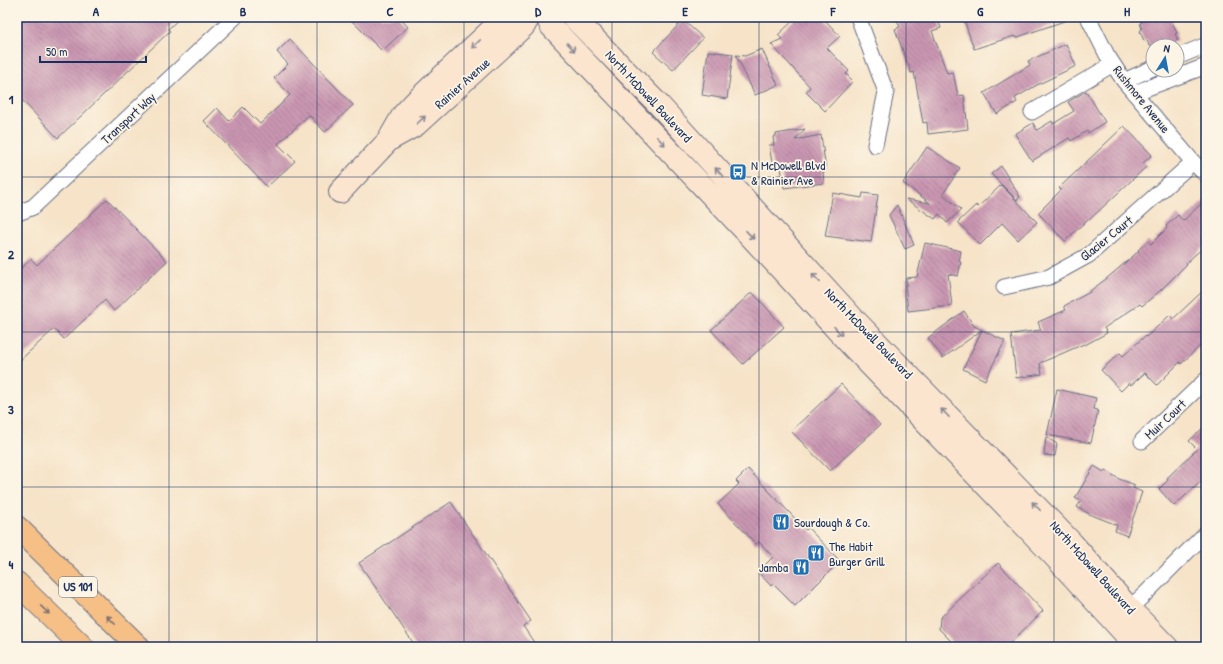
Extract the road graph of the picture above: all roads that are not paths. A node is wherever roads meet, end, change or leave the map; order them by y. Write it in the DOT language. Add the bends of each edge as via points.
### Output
graph roads {
  1 [pos="235,17"];
  2 [pos="504,17"];
  3 [pos="529,17"];
  4 [pos="547,17"];
  5 [pos="573,17"];
  6 [pos="858,17"];
  7 [pos="1088,17"];
  8 [pos="1206,45"];
  9 [pos="1185,54"];
  10 [pos="1113,64"];
  11 [pos="1206,66"];
  12 [pos="1145,72"];
  13 [pos="1124,81"];
  14 [pos="1134,92"];
  15 [pos="1032,112"];
  16 [pos="388,141"];
  17 [pos="875,145"];
  18 [pos="1193,162"];
  19 [pos="1206,175"];
  20 [pos="340,192"];
  21 [pos="17,212"];
  22 [pos="1004,287"];
  23 [pos="1206,380"];
  24 [pos="1142,441"];
  25 [pos="17,527"];
  26 [pos="1206,532"];
  27 [pos="17,583"];
  28 [pos="1121,614"];
  29 [pos="83,647"];
  30 [pos="139,647"];
  31 [pos="1137,647"];
  32 [pos="1167,647"];
  1 -- 21 [label="street, Transport Way" via="33,207"];
  2 -- 16 [label="main road, Rainier Avenue, one-way" via="415,102 403,115"];
  16 -- 3 [label="main road, Rainier Avenue, one-way" via="416,125 524,26"];
  4 -- 28 [label="main road, North McDowell Boulevard, one-way" via="551,26 850,344 1054,556"];
  28 -- 5 [label="main road, North McDowell Boulevard, one-way" via="1072,543 852,316 660,106"];
  6 -- 17 [label="street" via="886,92"];
  7 -- 10 [label="street, Rushmore Avenue"];
  8 -- 9 [label="street"];
  10 -- 13 [label="street, Rushmore Avenue"];
  10 -- 15 [label="street"];
  11 -- 14 [label="street"];
  12 -- 13 [label="street"];
  13 -- 14 [label="street, Rushmore Avenue"];
  14 -- 18 [label="street, Rushmore Avenue"];
  16 -- 20 [label="main road, Rainier Avenue"];
  18 -- 19 [label="street, Rushmore Avenue"];
  18 -- 22 [label="street, Glacier Court" via="1089,255 1049,277"];
  23 -- 24 [label="street, Muir Court"];
  30 -- 25 [label="highway, US 101, one-way"];
  26 -- 28 [label="street" via="1143,596"];
  27 -- 29 [label="highway, US 101, one-way"];
  28 -- 31 [label="main road, North McDowell Boulevard"];
  28 -- 32 [label="main road, North McDowell Boulevard"];
}
